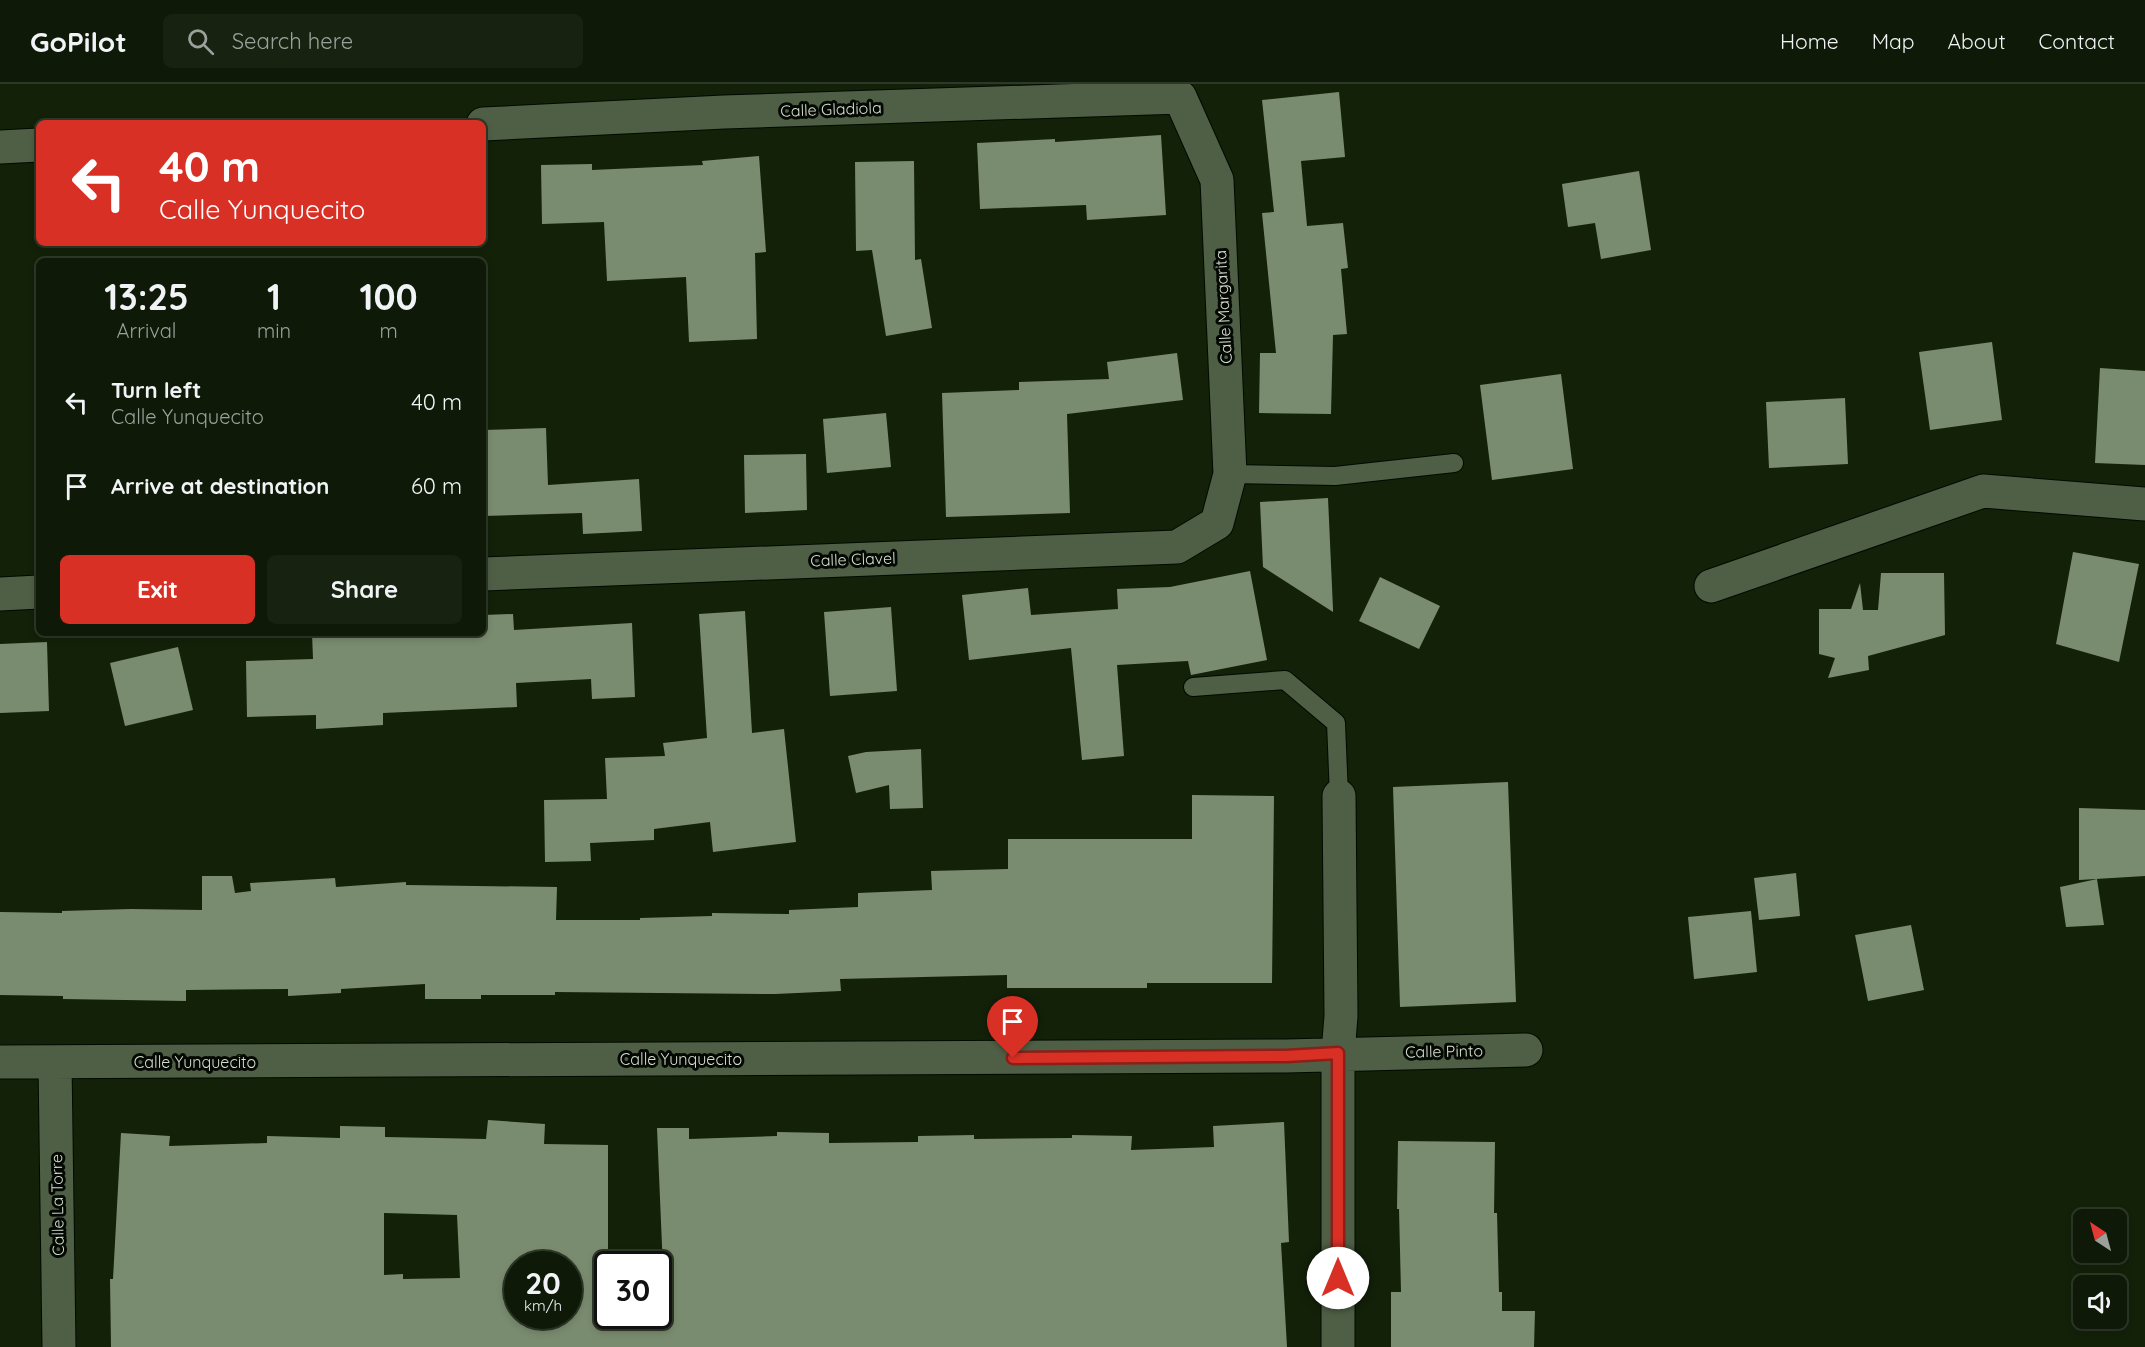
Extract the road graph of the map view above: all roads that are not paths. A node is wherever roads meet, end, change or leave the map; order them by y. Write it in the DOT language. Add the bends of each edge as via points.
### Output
graph roads {
  1 [pos="1180,97"];
  2 [pos="486,124"];
  3 [pos="36,145"];
  4 [pos="0,147"];
  5 [pos="1454,463"];
  6 [pos="1230,474"];
  7 [pos="2145,504"];
  8 [pos="1217,523"];
  9 [pos="486,574"];
  10 [pos="1711,586"];
  11 [pos="36,592"];
  12 [pos="0,594"];
  13 [pos="1193,687"];
  14 [pos="1339,796"];
  15 [pos="1526,1050"];
  16 [pos="1351,1053"];
  17 [pos="0,1062"];
  18 [pos="55,1063"];
  19 [pos="59,1347"];
  20 [pos="1338,1347"];
  1 -- 2 [label="street, Calle Gladiola"];
  1 -- 6 [label="street, Calle Margarita" via="1217,180"];
  3 -- 4 [label="street"];
  5 -- 6 [label="lane" via="1335,476"];
  6 -- 8 [label="street, Calle Margarita"];
  7 -- 10 [label="street" via="1983,491"];
  8 -- 9 [label="street, Calle Clavel" via="1177,546"];
  11 -- 12 [label="street"];
  13 -- 14 [label="lane" via="1285,680 1336,723"];
  14 -- 16 [label="street" via="1341,1016"];
  15 -- 16 [label="street, Calle Pinto"];
  16 -- 18 [label="street, Calle Yunquecito"];
  16 -- 20 [label="street"];
  17 -- 18 [label="street, Calle Yunquecito"];
  18 -- 19 [label="street, Calle La Torre"];
}
